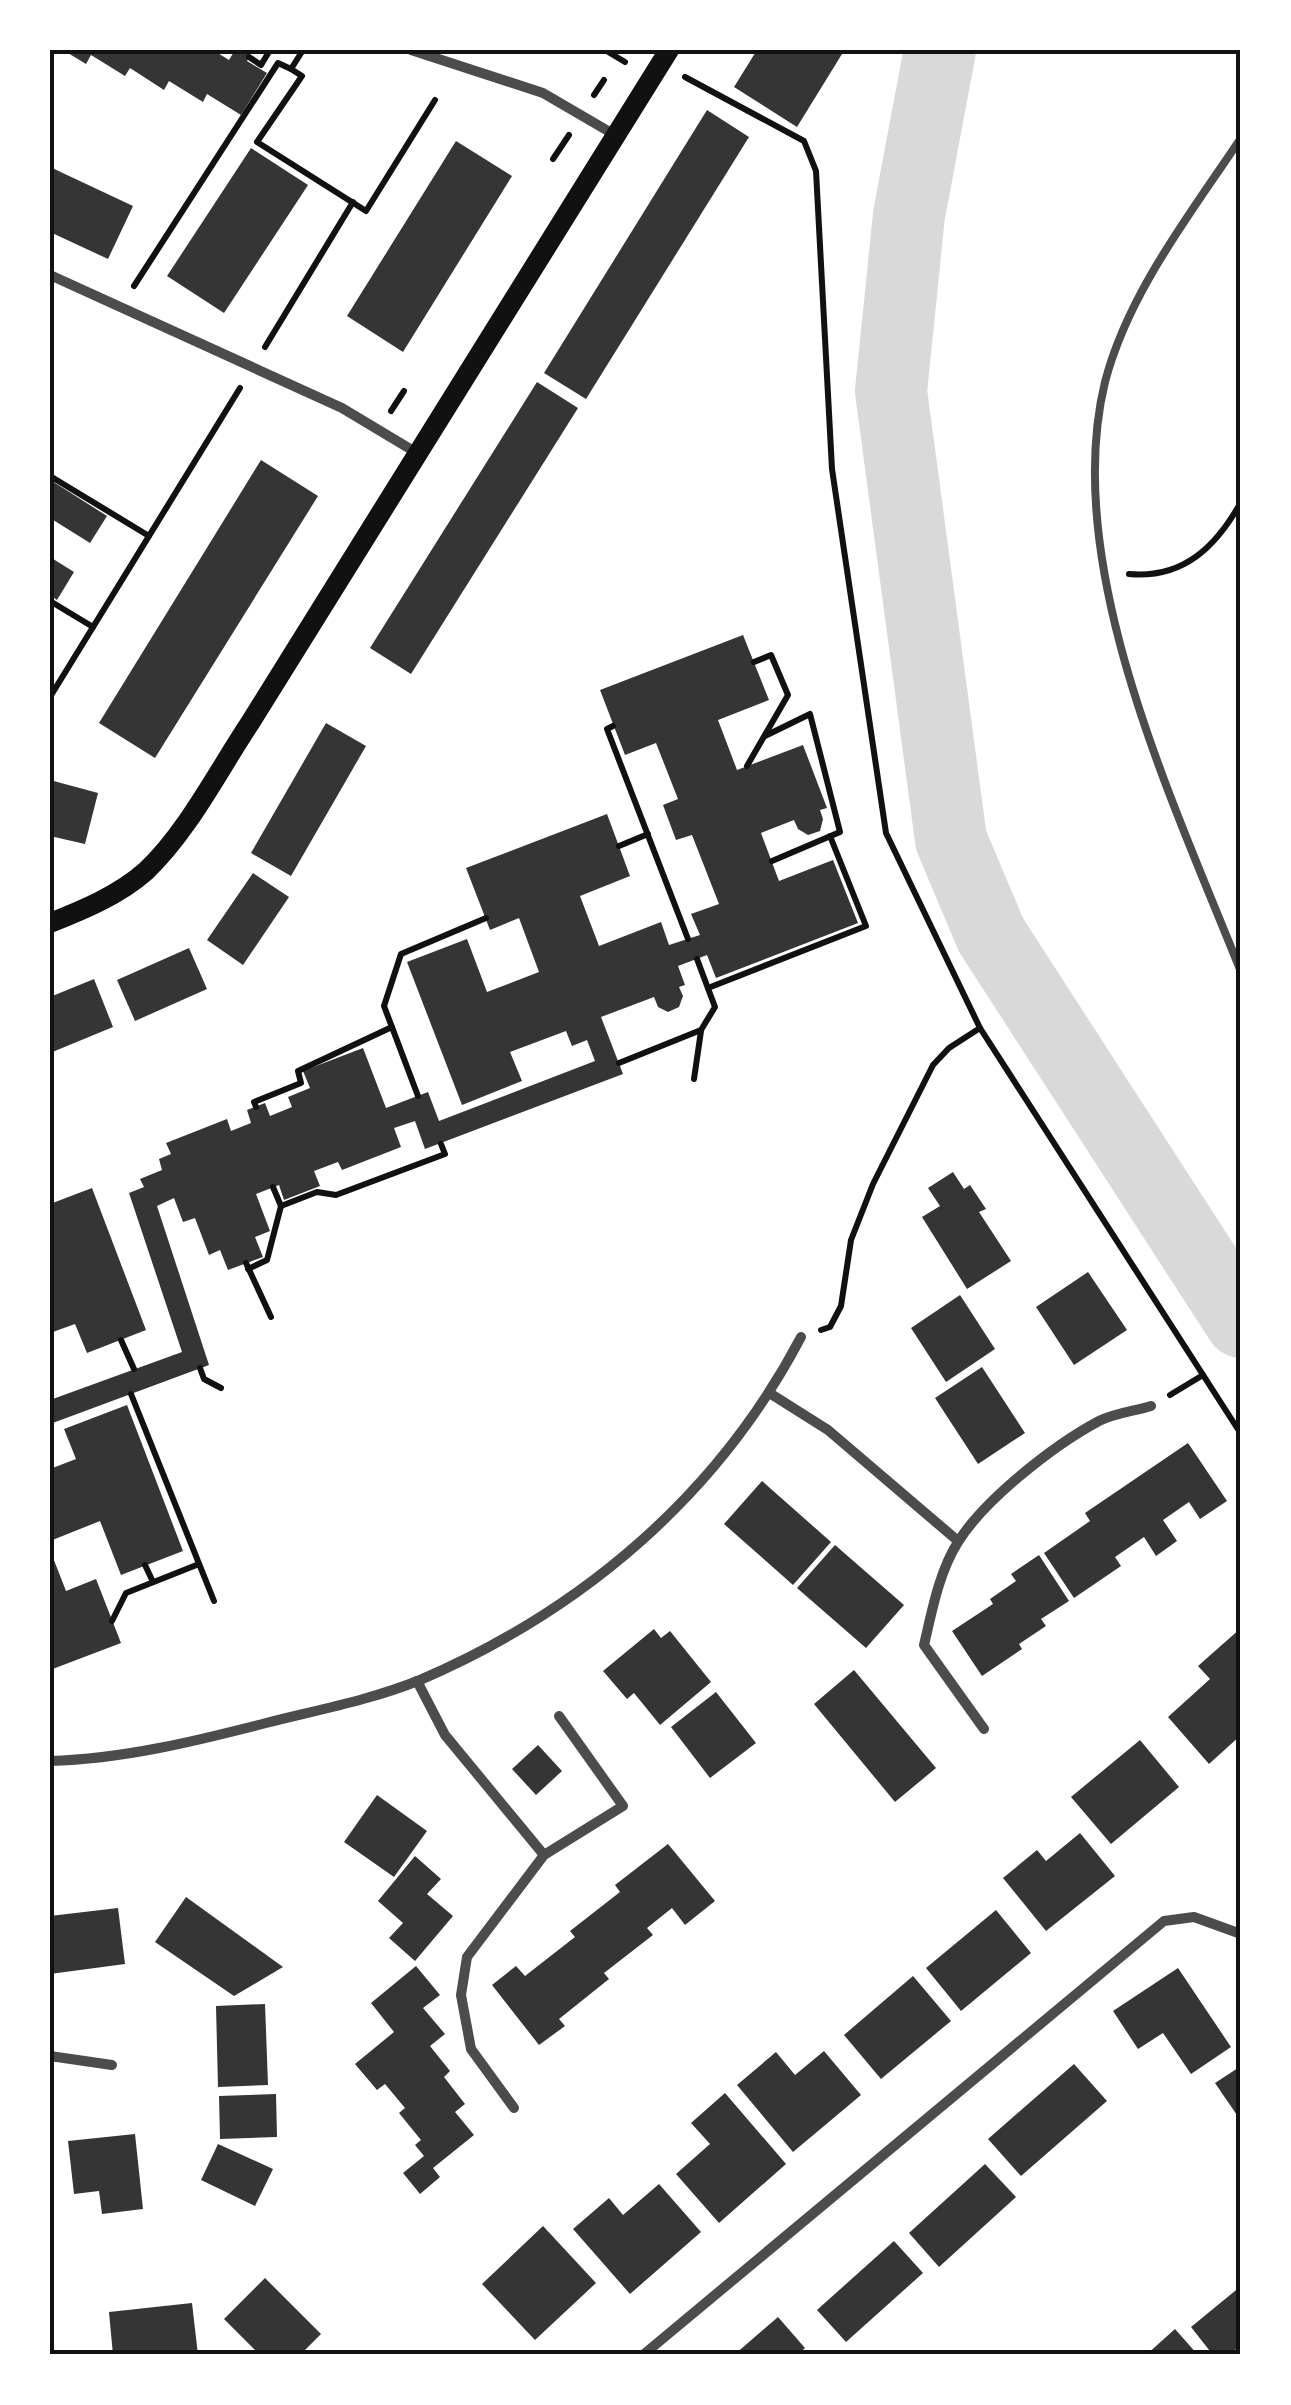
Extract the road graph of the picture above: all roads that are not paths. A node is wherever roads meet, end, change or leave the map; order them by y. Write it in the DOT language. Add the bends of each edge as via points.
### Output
graph roads {
  1 [pos="411,50"];
  2 [pos="666,57"];
  3 [pos="615,135"];
  4 [pos="1241,138"];
  5 [pos="50,275"];
  6 [pos="417,453"];
  7 [pos="50,924"];
  8 [pos="1241,972"];
  9 [pos="801,1338"];
  10 [pos="771,1394"];
  11 [pos="1151,1406"];
  12 [pos="958,1541"];
  13 [pos="418,1680"];
  14 [pos="559,1716"];
  15 [pos="984,1729"];
  16 [pos="50,1761"];
  17 [pos="544,1855"];
  18 [pos="1241,1934"];
  19 [pos="50,2056"];
  20 [pos="112,2065"];
  21 [pos="514,2108"];
  22 [pos="643,2355"];
  1 -- 3 [label="street" via="543,93"];
  2 -- 3 [label="main road"];
  3 -- 6 [label="main road"];
  4 -- 8 [label="lane" via="1135,305 1106,382 1095,524 1101,571 1157,759"];
  5 -- 6 [label="street" via="342,408"];
  6 -- 7 [label="main road" via="178,831 146,871"];
  9 -- 10 [label="street"];
  10 -- 12 [label="street" via="828,1430"];
  10 -- 13 [label="street" via="708,1477 653,1534 522,1629"];
  11 -- 12 [label="street" via="1102,1420 1050,1454"];
  12 -- 15 [label="street" via="924,1645"];
  13 -- 16 [label="street" via="178,1745"];
  13 -- 17 [label="street" via="444,1734"];
  14 -- 17 [label="street" via="624,1806"];
  17 -- 21 [label="street" via="467,1957 462,1995 471,2049"];
  18 -- 22 [label="street" via="1194,1917 1164,1921"];
  19 -- 20 [label="street"];
}
